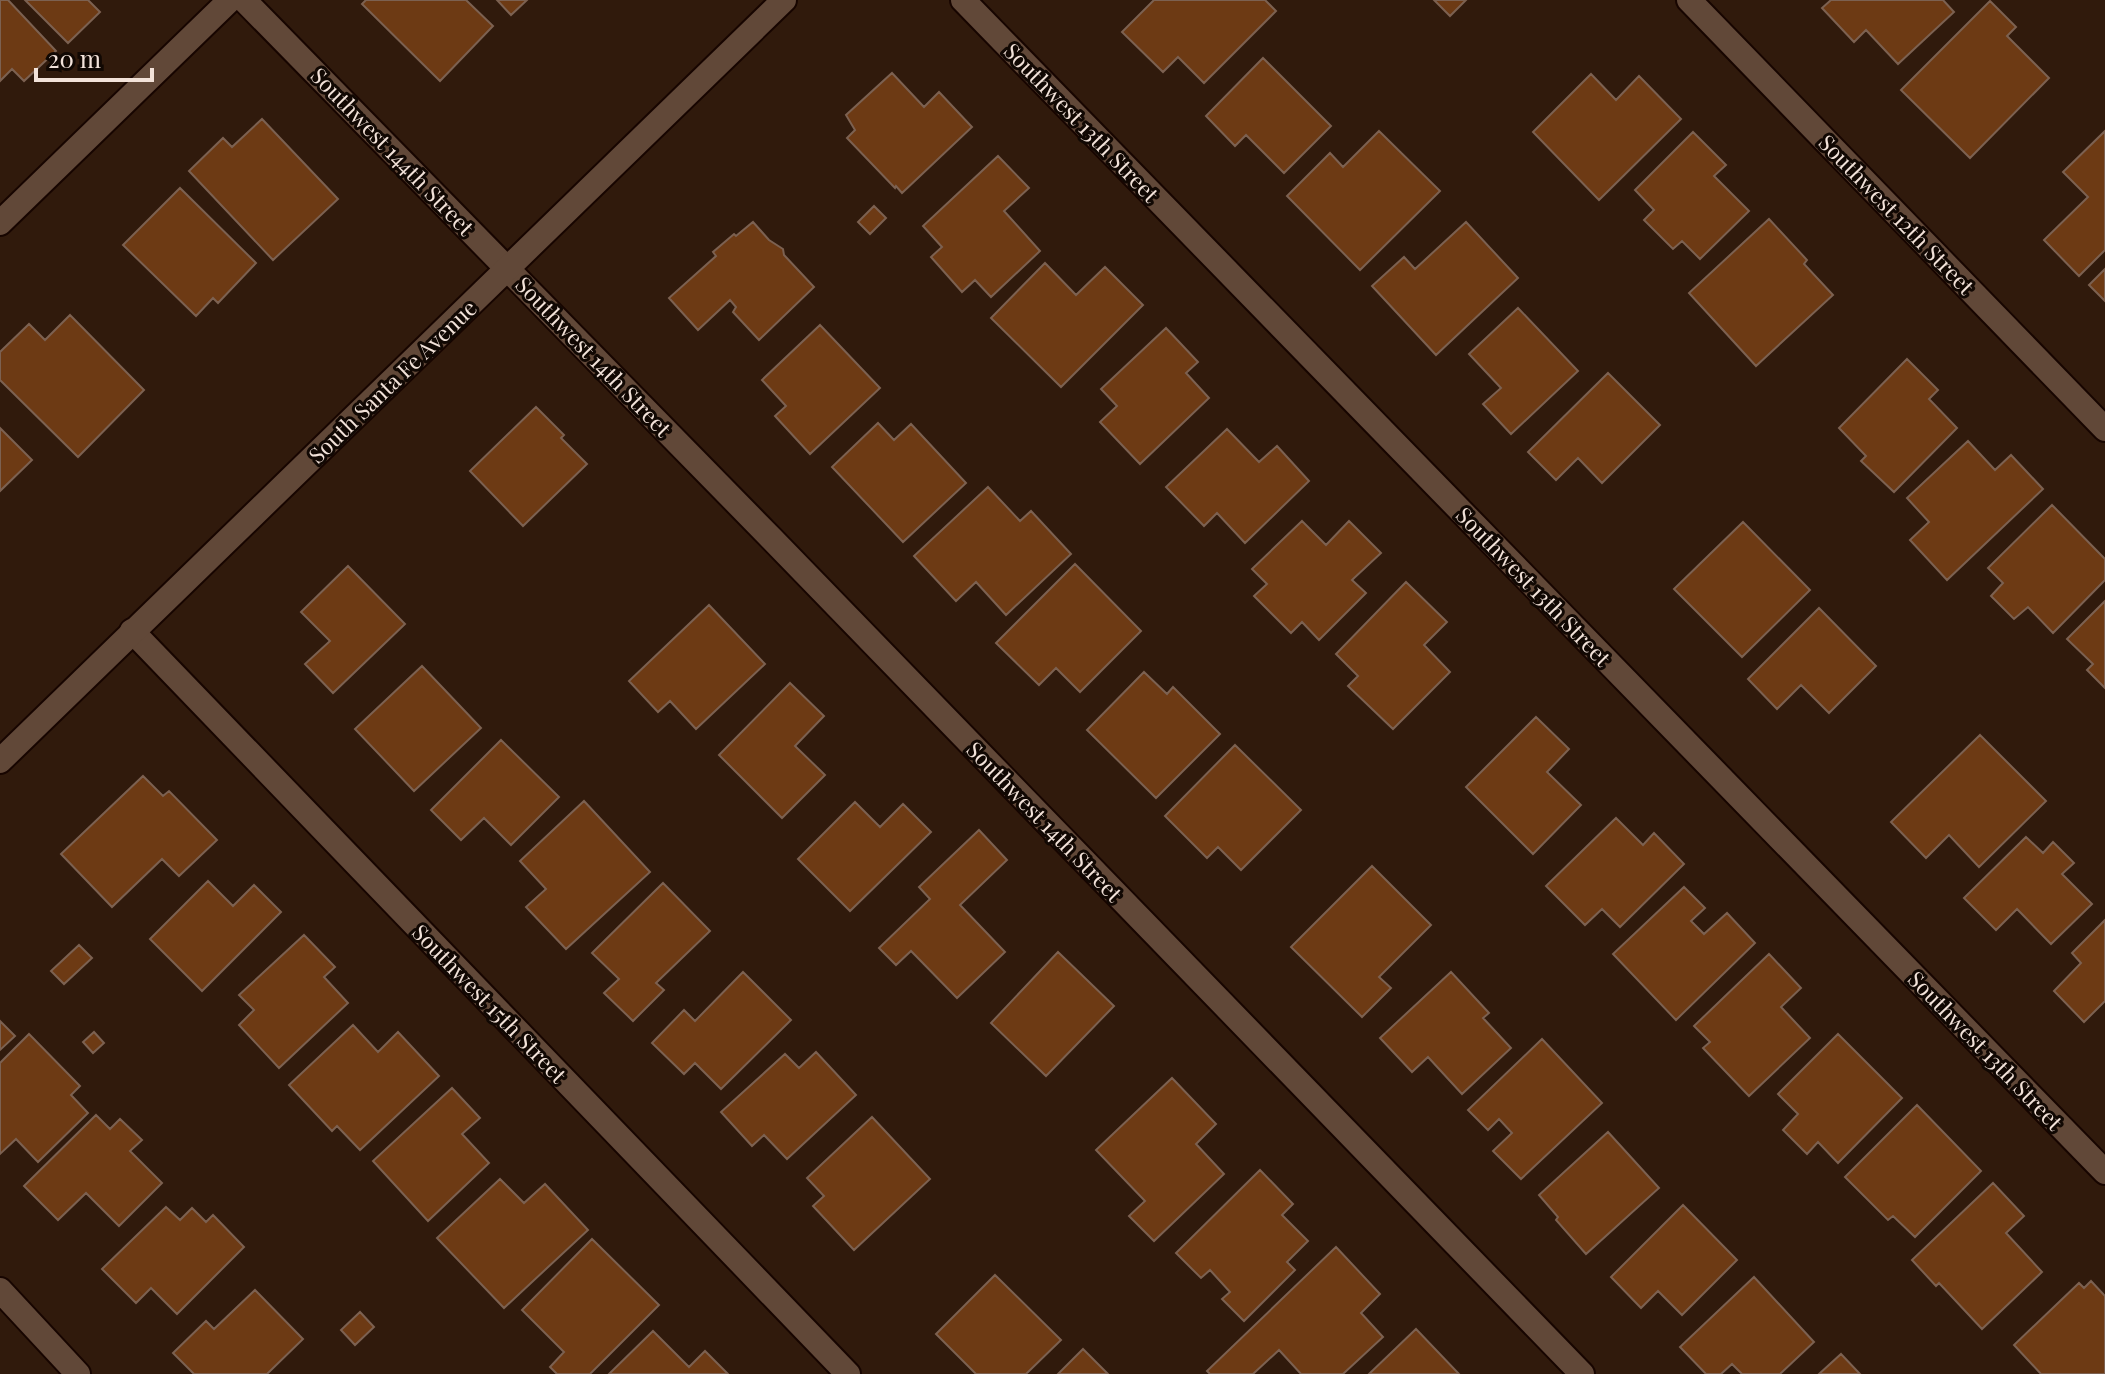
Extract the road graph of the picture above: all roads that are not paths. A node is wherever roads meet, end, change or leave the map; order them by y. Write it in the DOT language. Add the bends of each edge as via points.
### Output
graph roads {
  1 [pos="230,0"];
  2 [pos="244,0"];
  3 [pos="784,0"];
  4 [pos="963,0"];
  5 [pos="1689,0"];
  6 [pos="0,223"];
  7 [pos="508,268"];
  8 [pos="2105,429"];
  9 [pos="132,631"];
  10 [pos="0,761"];
  11 [pos="2105,1172"];
  12 [pos="0,1290"];
  13 [pos="78,1374"];
  14 [pos="848,1374"];
  15 [pos="1582,1374"];
  1 -- 6 [label="street"];
  2 -- 7 [label="street, Southwest 144th Street"];
  3 -- 7 [label="street, South Santa Fe Avenue"];
  4 -- 11 [label="street, Southwest 13th Street"];
  5 -- 8 [label="street, Southwest 12th Street"];
  7 -- 9 [label="street, South Santa Fe Avenue"];
  7 -- 15 [label="street, Southwest 14th Street"];
  9 -- 10 [label="street, South Santa Fe Avenue"];
  9 -- 14 [label="street, Southwest 15th Street"];
  12 -- 13 [label="street"];
}
